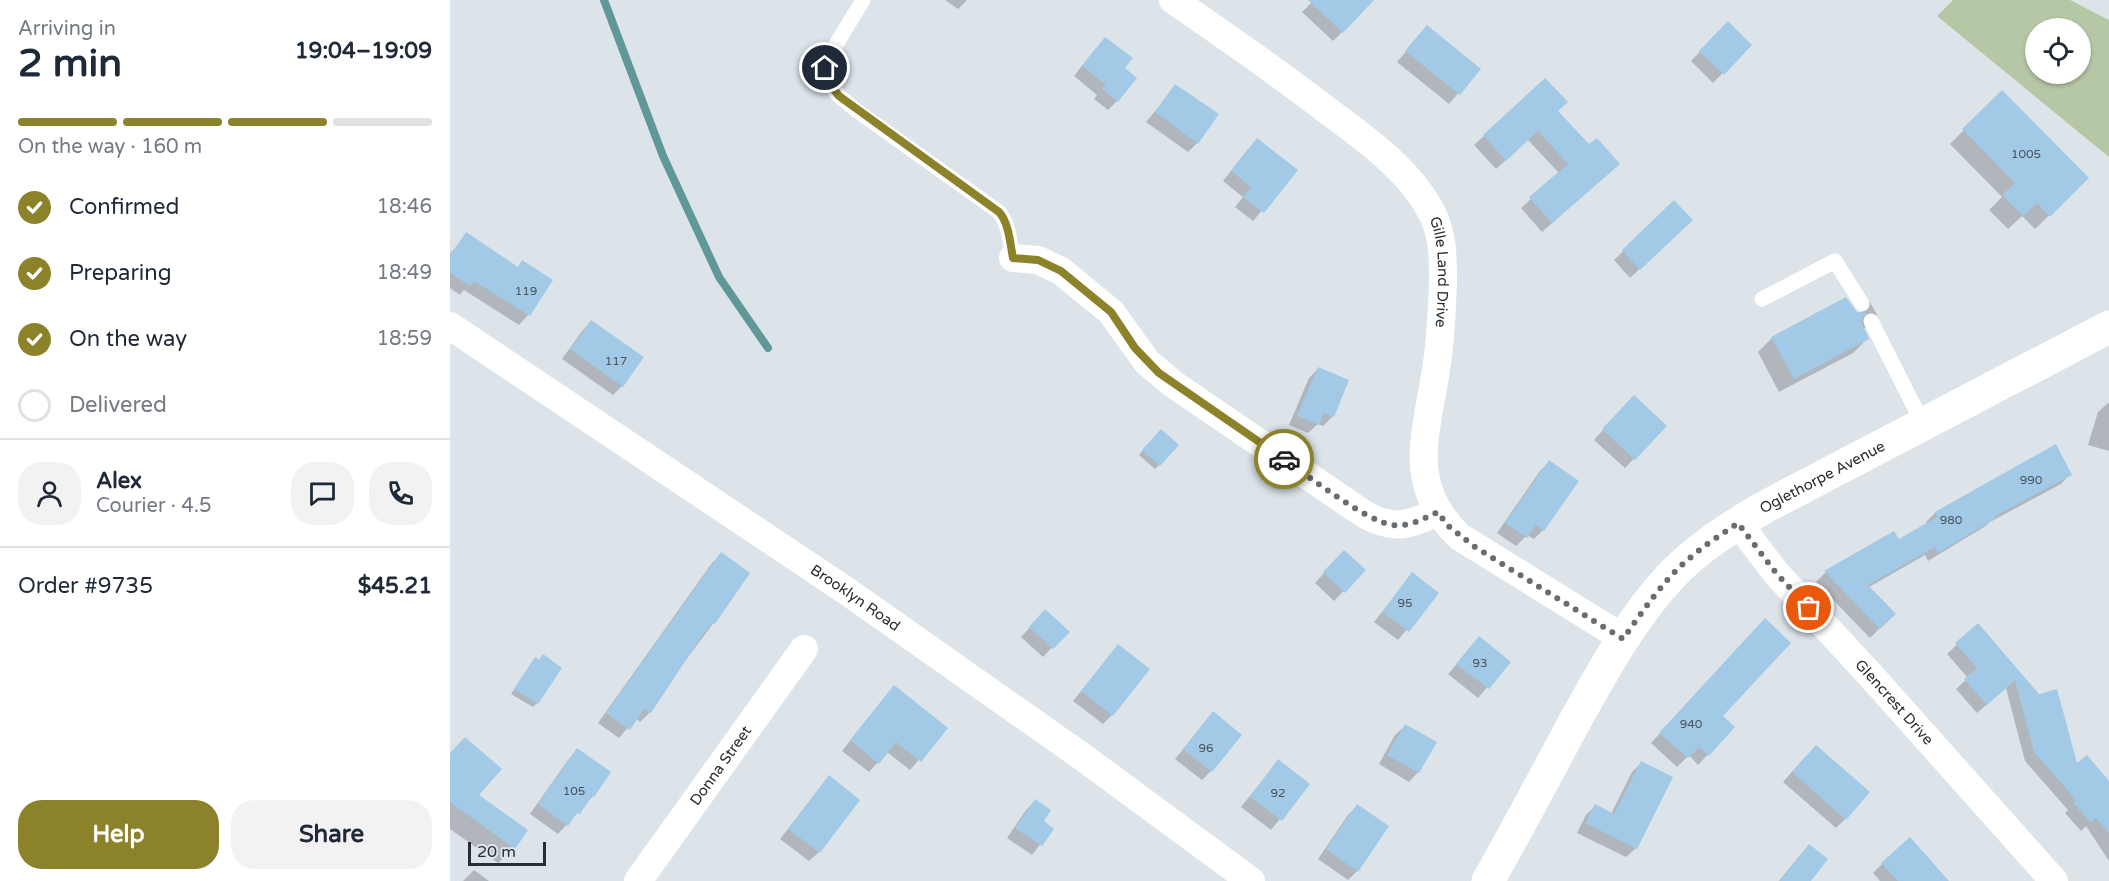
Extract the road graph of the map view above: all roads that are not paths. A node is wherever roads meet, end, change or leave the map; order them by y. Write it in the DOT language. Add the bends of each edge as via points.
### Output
graph roads {
  1 [pos="863,0"];
  2 [pos="1173,0"];
  3 [pos="1013,258"];
  4 [pos="1762,299"];
  5 [pos="1862,304"];
  6 [pos="1871,321"];
  7 [pos="450,326"];
  8 [pos="2109,327"];
  9 [pos="1923,424"];
  10 [pos="1438,512"];
  11 [pos="1738,523"];
  12 [pos="1623,639"];
  13 [pos="804,649"];
  14 [pos="638,881"];
  15 [pos="1251,881"];
  16 [pos="1488,881"];
  17 [pos="2054,881"];
  1 -- 3 [label="lane" via="825,68 828,82 856,110 999,212 1006,224"];
  2 -- 10 [label="street, Gille Land Drive" via="1369,141 1425,200 1441,238 1443,265 1437,363 1422,464"];
  3 -- 10 [label="street" via="1038,260 1061,271 1111,312 1147,362 1173,384 1364,514 1393,525 1416,522"];
  4 -- 5 [label="lane" via="1835,261"];
  6 -- 9 [label="lane"];
  7 -- 15 [label="street, Brooklyn Road" via="848,592"];
  8 -- 9 [label="main road, Oglethorpe Avenue"];
  9 -- 11 [label="main road, Oglethorpe Avenue"];
  10 -- 12 [label="street, Gille Land Drive" via="1447,525 1475,547"];
  11 -- 12 [label="main road, Oglethorpe Avenue" via="1695,553 1671,576"];
  11 -- 17 [label="street, Glencrest Drive" via="1776,573"];
  12 -- 16 [label="main road, Oglethorpe Avenue"];
  13 -- 14 [label="street, Donna Street"];
}
